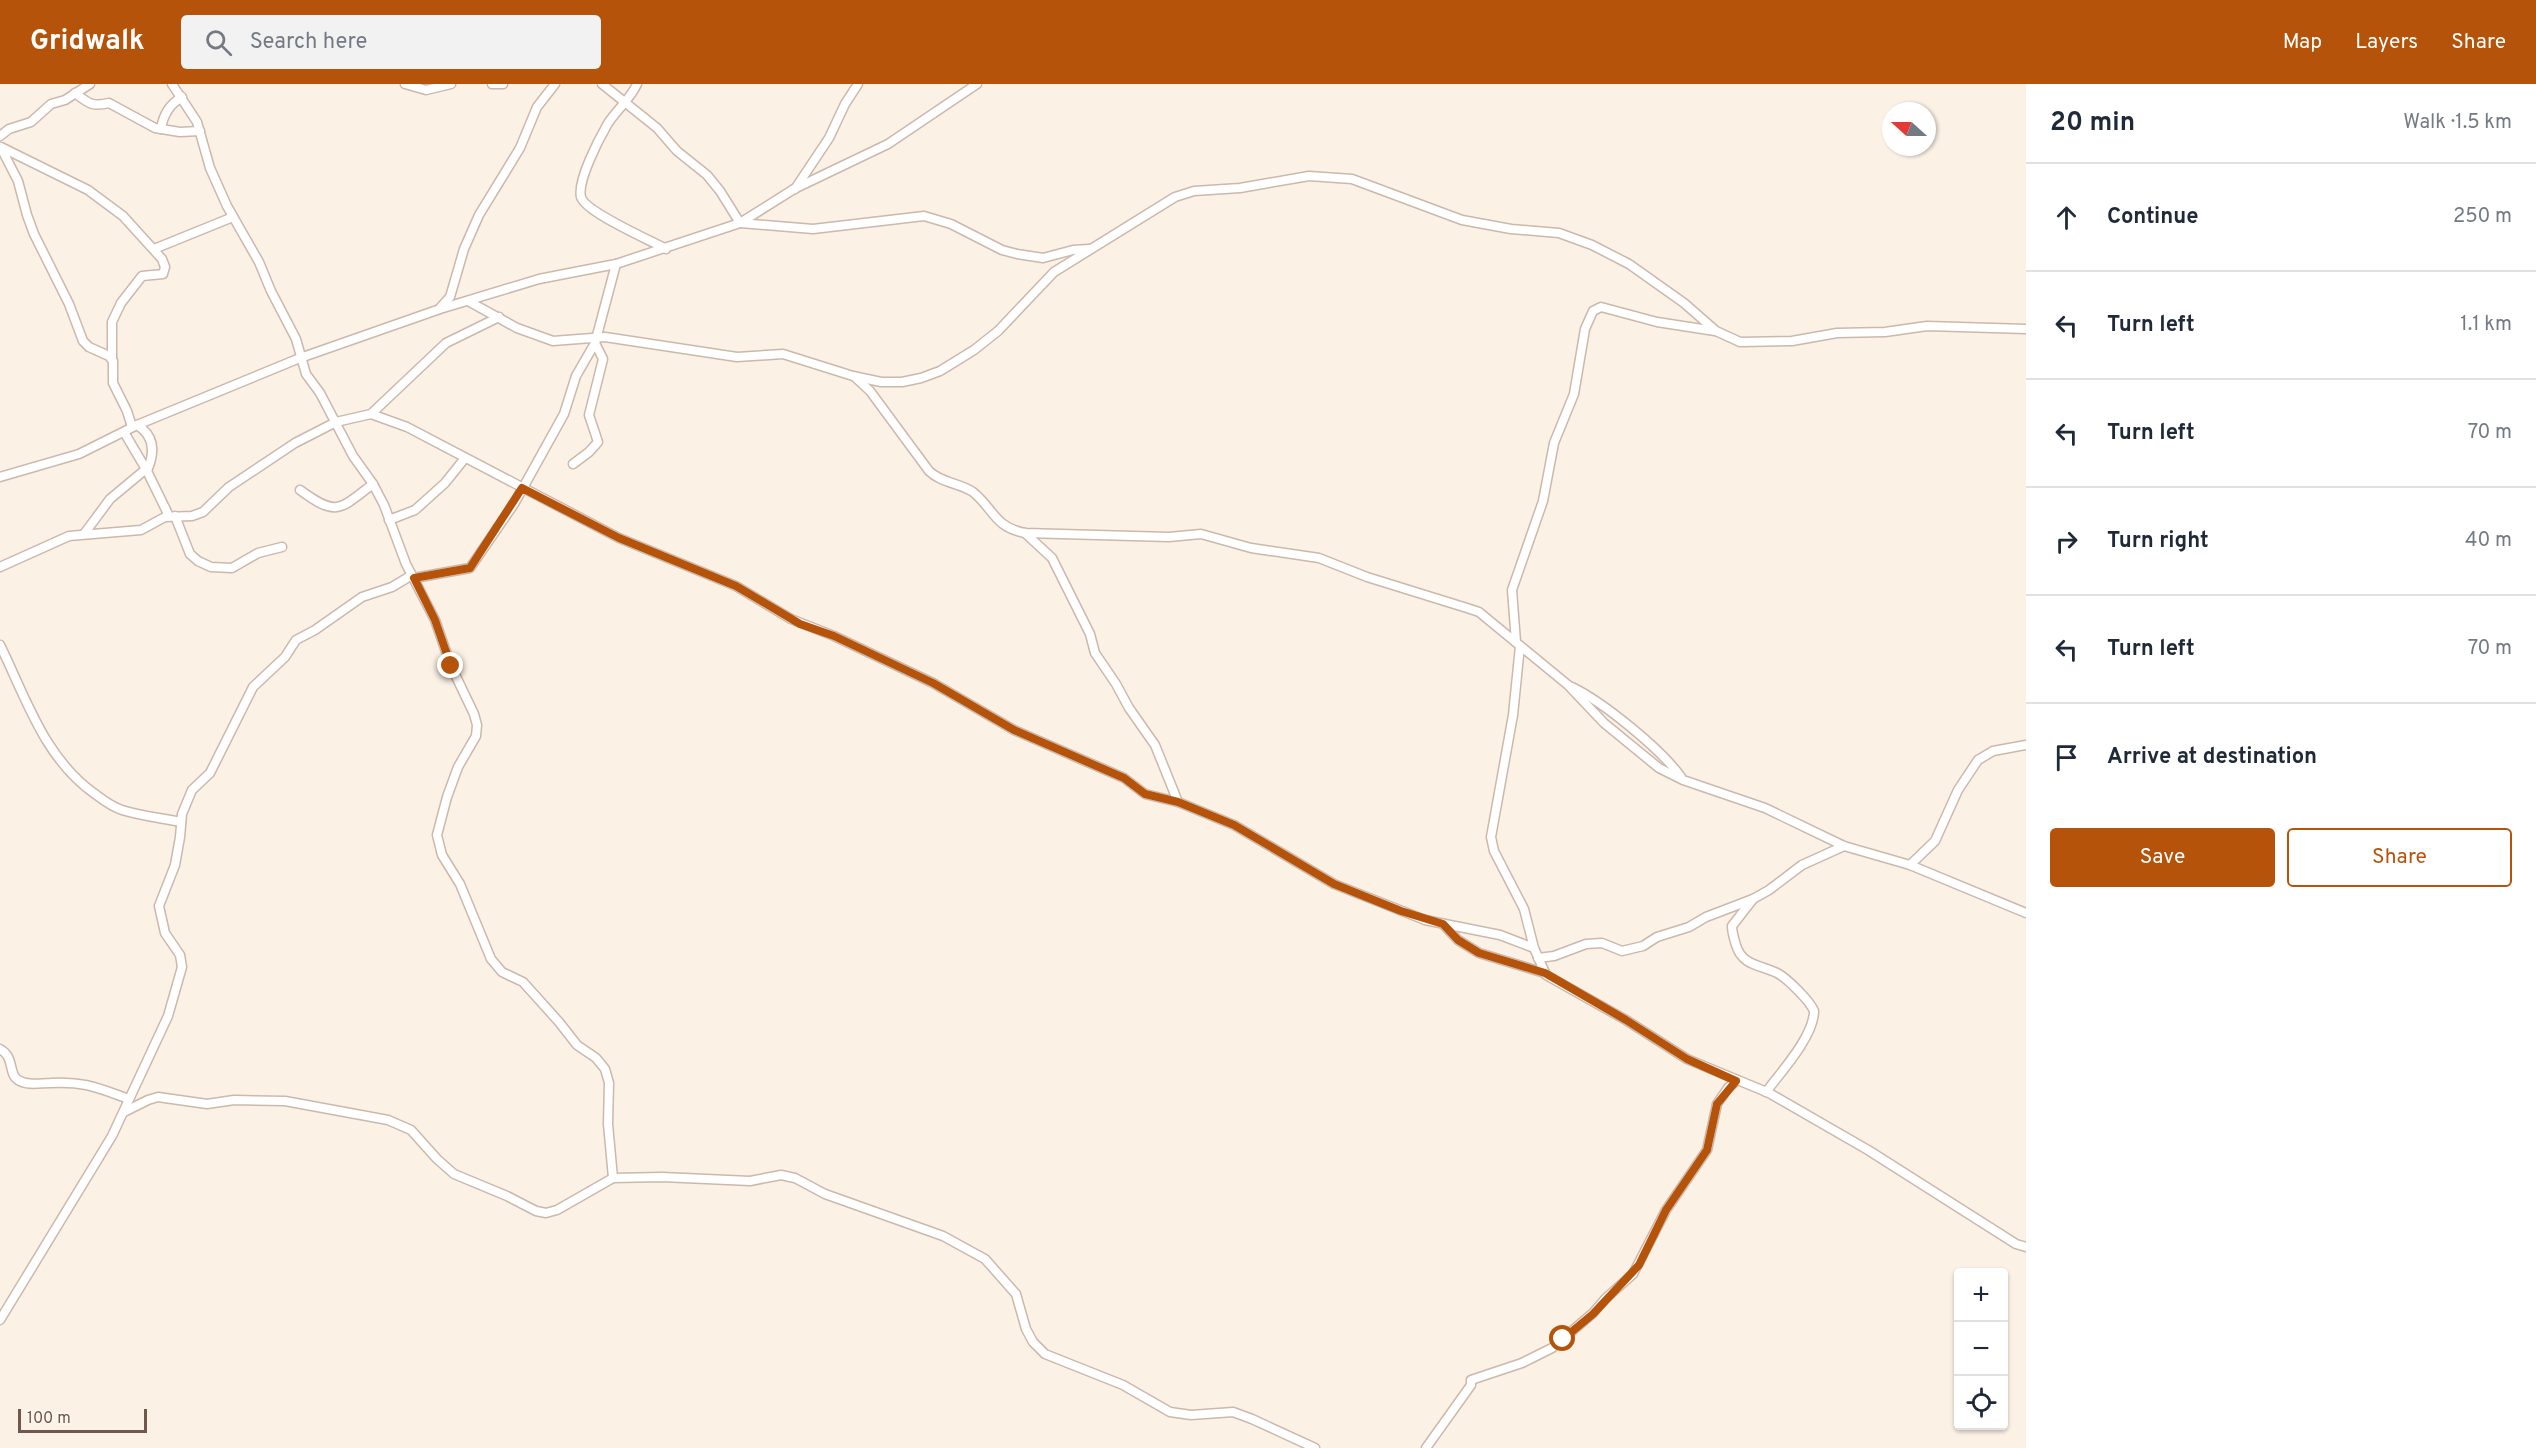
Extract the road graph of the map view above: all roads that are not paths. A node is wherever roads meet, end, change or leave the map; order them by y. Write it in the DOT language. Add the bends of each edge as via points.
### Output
graph roads {
  1 [pos="90,84"];
  2 [pos="172,84"];
  3 [pos="405,84"];
  4 [pos="451,84"];
  5 [pos="492,84"];
  6 [pos="503,84"];
  7 [pos="555,84"];
  8 [pos="602,84"];
  9 [pos="637,84"];
  10 [pos="858,84"];
  11 [pos="977,84"];
  12 [pos="75,93"];
  13 [pos="182,97"];
  14 [pos="626,102"];
  15 [pos="161,129"];
  16 [pos="200,131"];
  17 [pos="0,135"];
  18 [pos="1,146"];
  19 [pos="794,189"];
  20 [pos="233,217"];
  21 [pos="740,223"];
  22 [pos="154,249"];
  23 [pos="666,249"];
  24 [pos="1090,249"];
  25 [pos="616,264"];
  26 [pos="468,302"];
  27 [pos="440,309"];
  28 [pos="499,317"];
  29 [pos="2026,329"];
  30 [pos="1716,331"];
  31 [pos="596,341"];
  32 [pos="300,357"];
  33 [pos="112,360"];
  34 [pos="853,376"];
  35 [pos="371,414"];
  36 [pos="336,422"];
  37 [pos="131,428"];
  38 [pos="465,458"];
  39 [pos="573,464"];
  40 [pos="146,470"];
  41 [pos="0,477"];
  42 [pos="373,484"];
  43 [pos="522,488"];
  44 [pos="300,490"];
  45 [pos="172,516"];
  46 [pos="389,520"];
  47 [pos="1025,533"];
  48 [pos="84,534"];
  49 [pos="282,547"];
  50 [pos="0,567"];
  51 [pos="413,576"];
  52 [pos="1518,644"];
  53 [pos="0,645"];
  54 [pos="2026,745"];
  55 [pos="1178,802"];
  56 [pos="181,822"];
  57 [pos="1844,846"];
  58 [pos="1910,865"];
  59 [pos="1753,899"];
  60 [pos="2026,913"];
  61 [pos="1443,924"];
  62 [pos="1534,948"];
  63 [pos="1538,958"];
  64 [pos="1545,973"];
  65 [pos="0,1049"];
  66 [pos="1736,1081"];
  67 [pos="1766,1092"];
  68 [pos="129,1099"];
  69 [pos="124,1112"];
  70 [pos="613,1178"];
  71 [pos="2026,1247"];
  72 [pos="0,1320"];
  73 [pos="1315,1448"];
  74 [pos="1426,1448"];
  1 -- 12 [label="street"];
  2 -- 13 [label="street"];
  3 -- 4 [label="street" via="426,90"];
  5 -- 6 [label="street"];
  7 -- 27 [label="street" via="537,107 515,157 479,215 450,297"];
  8 -- 14 [label="street"];
  9 -- 14 [label="street"];
  10 -- 19 [label="street" via="829,138"];
  11 -- 19 [label="street" via="888,144"];
  12 -- 15 [label="street" via="93,105 109,103"];
  12 -- 17 [label="street" via="51,104 31,122"];
  13 -- 15 [label="street" via="166,113"];
  13 -- 16 [label="street"];
  14 -- 21 [label="street" via="707,175"];
  14 -- 23 [label="street" via="599,141 582,183 582,200 597,213"];
  15 -- 16 [label="street"];
  16 -- 20 [label="street" via="210,168"];
  18 -- 22 [label="street" via="88,190 123,216"];
  18 -- 33 [label="street" via="18,181 34,234 83,341"];
  19 -- 21 [label="street"];
  20 -- 22 [label="street"];
  20 -- 32 [label="street" via="298,343"];
  21 -- 23 [label="street"];
  21 -- 24 [label="street" via="813,229 924,216 1017,254 1043,258"];
  22 -- 33 [label="street" via="162,259 164,271 159,276 142,276 121,303 111,326"];
  23 -- 25 [label="street"];
  24 -- 30 [label="street" via="1184,194 1330,176 1352,179 1462,220 1559,234 1592,245 1638,271"];
  24 -- 34 [label="street" via="1054,272 998,331 940,371 902,382"];
  25 -- 26 [label="street" via="539,279"];
  25 -- 31 [label="street"];
  26 -- 27 [label="street"];
  26 -- 28 [label="street"];
  27 -- 32 [label="street"];
  28 -- 31 [label="street" via="553,341"];
  28 -- 35 [label="street" via="446,343"];
  29 -- 30 [label="street" via="1927,326 1763,343 1740,342"];
  30 -- 52 [label="street" via="1657,322 1601,307 1592,312 1585,329 1574,394 1554,443 1543,501 1512,590"];
  31 -- 34 [label="street" via="633,340 737,357 783,354"];
  31 -- 39 [label="street" via="603,359 589,415 598,442"];
  31 -- 43 [label="street" via="576,376 564,414"];
  32 -- 36 [label="street"];
  32 -- 37 [label="street"];
  33 -- 37 [label="street" via="113,383"];
  34 -- 47 [label="street" via="870,392 933,475 972,492 998,522"];
  35 -- 36 [label="street"];
  35 -- 38 [label="street"];
  36 -- 42 [label="street"];
  36 -- 45 [label="street" via="261,464 203,512"];
  37 -- 40 [label="street"];
  37 -- 40 [label="street" via="145,429 151,439"];
  37 -- 41 [label="street" via="79,454"];
  38 -- 43 [label="street"];
  38 -- 46 [label="street" via="415,510"];
  40 -- 45 [label="street"];
  40 -- 48 [label="street" via="110,499"];
  42 -- 44 [label="street" via="336,509 318,503"];
  42 -- 46 [label="street"];
  43 -- 51 [label="street" via="470,568"];
  43 -- 55 [label="street" via="619,538 736,586 800,624 933,683 1014,730 1124,778 1145,794"];
  45 -- 48 [label="street" via="141,530"];
  45 -- 49 [label="street" via="192,556 211,567 232,568 258,553"];
  46 -- 51 [label="street"];
  47 -- 52 [label="street" via="1169,537 1194,533 1251,548 1308,555 1479,612"];
  47 -- 55 [label="street" via="1052,558 1095,652 1155,745"];
  48 -- 50 [label="street" via="60,539"];
  51 -- 56 [label="street" via="362,597 296,640 285,657 253,687 212,769 192,790"];
  51 -- 70 [label="street" via="477,724 472,746 458,767 447,797 438,845 460,884 496,968 523,982 577,1045 605,1069"];
  52 -- 57 [label="street" via="1652,763 1683,780 1765,808"];
  52 -- 62 [label="street" via="1513,715 1491,837 1494,851 1524,909"];
  53 -- 56 [label="street" via="26,706 71,774 111,806"];
  54 -- 58 [label="street" via="1994,751 1978,760 1958,790 1935,841"];
  55 -- 61 [label="street" via="1256,836 1334,884"];
  56 -- 68 [label="street" via="175,865 159,906 165,933 180,955 182,967 168,1016"];
  57 -- 58 [label="street"];
  57 -- 59 [label="street" via="1802,865"];
  58 -- 60 [label="street"];
  59 -- 63 [label="street" via="1630,950 1599,943"];
  59 -- 67 [label="street" via="1732,926 1737,951 1755,965 1781,975 1814,1011 1800,1045"];
  61 -- 62 [label="street" via="1500,935"];
  61 -- 64 [label="street" via="1458,940 1479,953"];
  62 -- 63 [label="street"];
  63 -- 64 [label="street"];
  64 -- 66 [label="street" via="1687,1059"];
  65 -- 68 [label="street" via="8,1054 18,1080 31,1084 75,1081"];
  66 -- 67 [label="street"];
  66 -- 74 [label="street" via="1717,1104 1707,1150 1666,1210 1633,1274 1552,1348 1471,1380"];
  67 -- 71 [label="street"];
  68 -- 69 [label="street"];
  69 -- 70 [label="street" via="158,1097 207,1104 285,1101 388,1119 411,1130 454,1174 546,1213"];
  69 -- 72 [label="street"];
  70 -- 73 [label="street" via="662,1176 750,1181 781,1175 803,1180 825,1194 943,1236 985,1258 1016,1294 1026,1329 1045,1354 1123,1385 1170,1412 1233,1412"];
}
